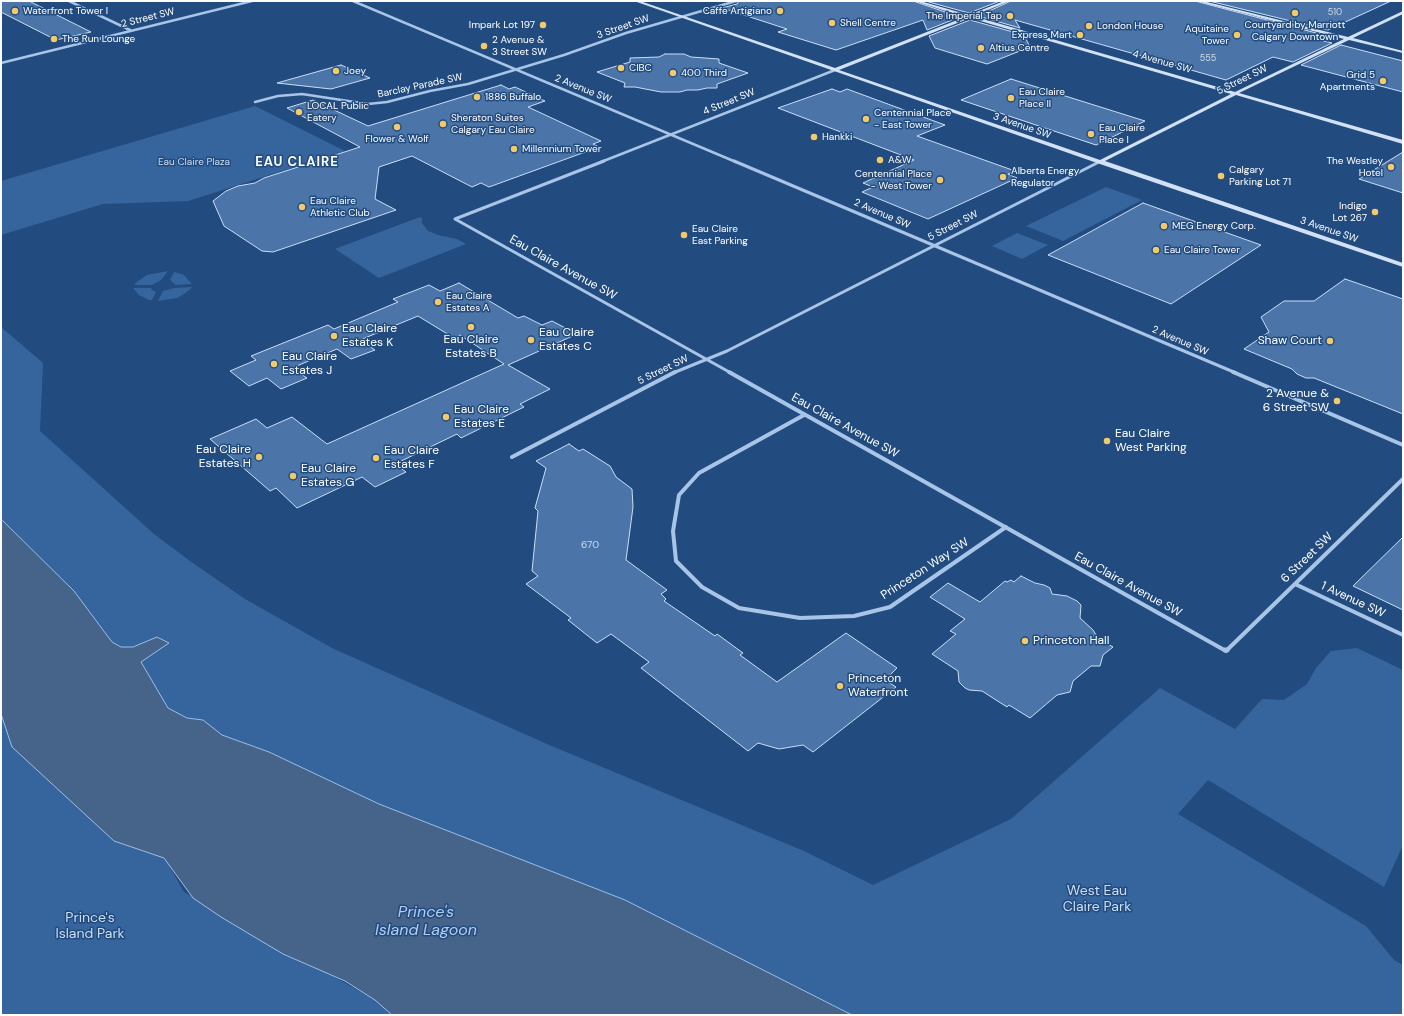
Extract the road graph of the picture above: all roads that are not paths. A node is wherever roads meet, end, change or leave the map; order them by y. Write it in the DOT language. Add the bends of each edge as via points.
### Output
graph roads {
  1 [pos="69,1"];
  2 [pos="252,1"];
  3 [pos="353,1"];
  4 [pos="636,1"];
  5 [pos="736,1"];
  6 [pos="916,1"];
  7 [pos="1008,1"];
  8 [pos="1198,1"];
  9 [pos="1403,12"];
  10 [pos="682,17"];
  11 [pos="968,17"];
  12 [pos="131,31"];
  13 [pos="1348,38"];
  14 [pos="1403,52"];
  15 [pos="1,63"];
  16 [pos="515,69"];
  17 [pos="835,70"];
  18 [pos="1236,93"];
  19 [pos="255,102"];
  20 [pos="672,134"];
  21 [pos="1403,142"];
  22 [pos="1099,162"];
  23 [pos="455,219"];
  24 [pos="935,245"];
  25 [pos="1403,265"];
  26 [pos="706,360"];
  27 [pos="804,415"];
  28 [pos="1403,445"];
  29 [pos="512,457"];
  30 [pos="1403,479"];
  31 [pos="1006,527"];
  32 [pos="1295,584"];
  33 [pos="1403,635"];
  34 [pos="1226,651"];
  1 -- 12 [label="street"];
  2 -- 12 [label="street, 2 Street SW"];
  3 -- 16 [label="street, 2 Avenue SW"];
  4 -- 10 [label="street, 3 Avenue SW"];
  5 -- 10 [label="street, 3 Street SW"];
  6 -- 11 [label="street, 4 Avenue SW"];
  7 -- 11 [label="street, 4 Street SW"];
  8 -- 13 [label="street"];
  9 -- 13 [label="street, 5 Street SW"];
  10 -- 16 [label="street, 3 Street SW"];
  10 -- 17 [label="street, 3 Avenue SW"];
  11 -- 17 [label="street, 4 Street SW"];
  11 -- 18 [label="street, 4 Avenue SW"];
  12 -- 15 [label="street, 2 Street SW"];
  13 -- 14 [label="street"];
  13 -- 18 [label="street, 5 Street SW"];
  16 -- 19 [label="street, Barclay Parade SW" via="464,85 377,104 302,94 278,96"];
  16 -- 20 [label="street, 2 Avenue SW"];
  17 -- 20 [label="street, 4 Street SW"];
  17 -- 22 [label="street, 3 Avenue SW"];
  18 -- 21 [label="street, 4 Avenue SW"];
  18 -- 22 [label="street, 5 Street SW"];
  20 -- 23 [label="street, 4 Street SW"];
  20 -- 24 [label="street, 2 Avenue SW"];
  22 -- 24 [label="street, 5 Street SW"];
  22 -- 25 [label="street, 3 Avenue SW"];
  23 -- 26 [label="street, Eau Claire Avenue SW"];
  24 -- 26 [label="street, 5 Street SW"];
  24 -- 28 [label="street, 2 Avenue SW"];
  26 -- 27 [label="street, Eau Claire Avenue SW"];
  26 -- 29 [label="street, 5 Street SW" via="686,367"];
  27 -- 31 [label="street, Eau Claire Avenue SW"];
  27 -- 31 [label="street, Princeton Way SW" via="698,472 679,495 673,531 676,561 702,587 739,608 800,618 854,616 890,607"];
  30 -- 32 [label="street, 6 Street SW"];
  31 -- 34 [label="street, Eau Claire Avenue SW"];
  32 -- 33 [label="street, 1 Avenue SW"];
  32 -- 34 [label="street, 6 Street SW"];
}
